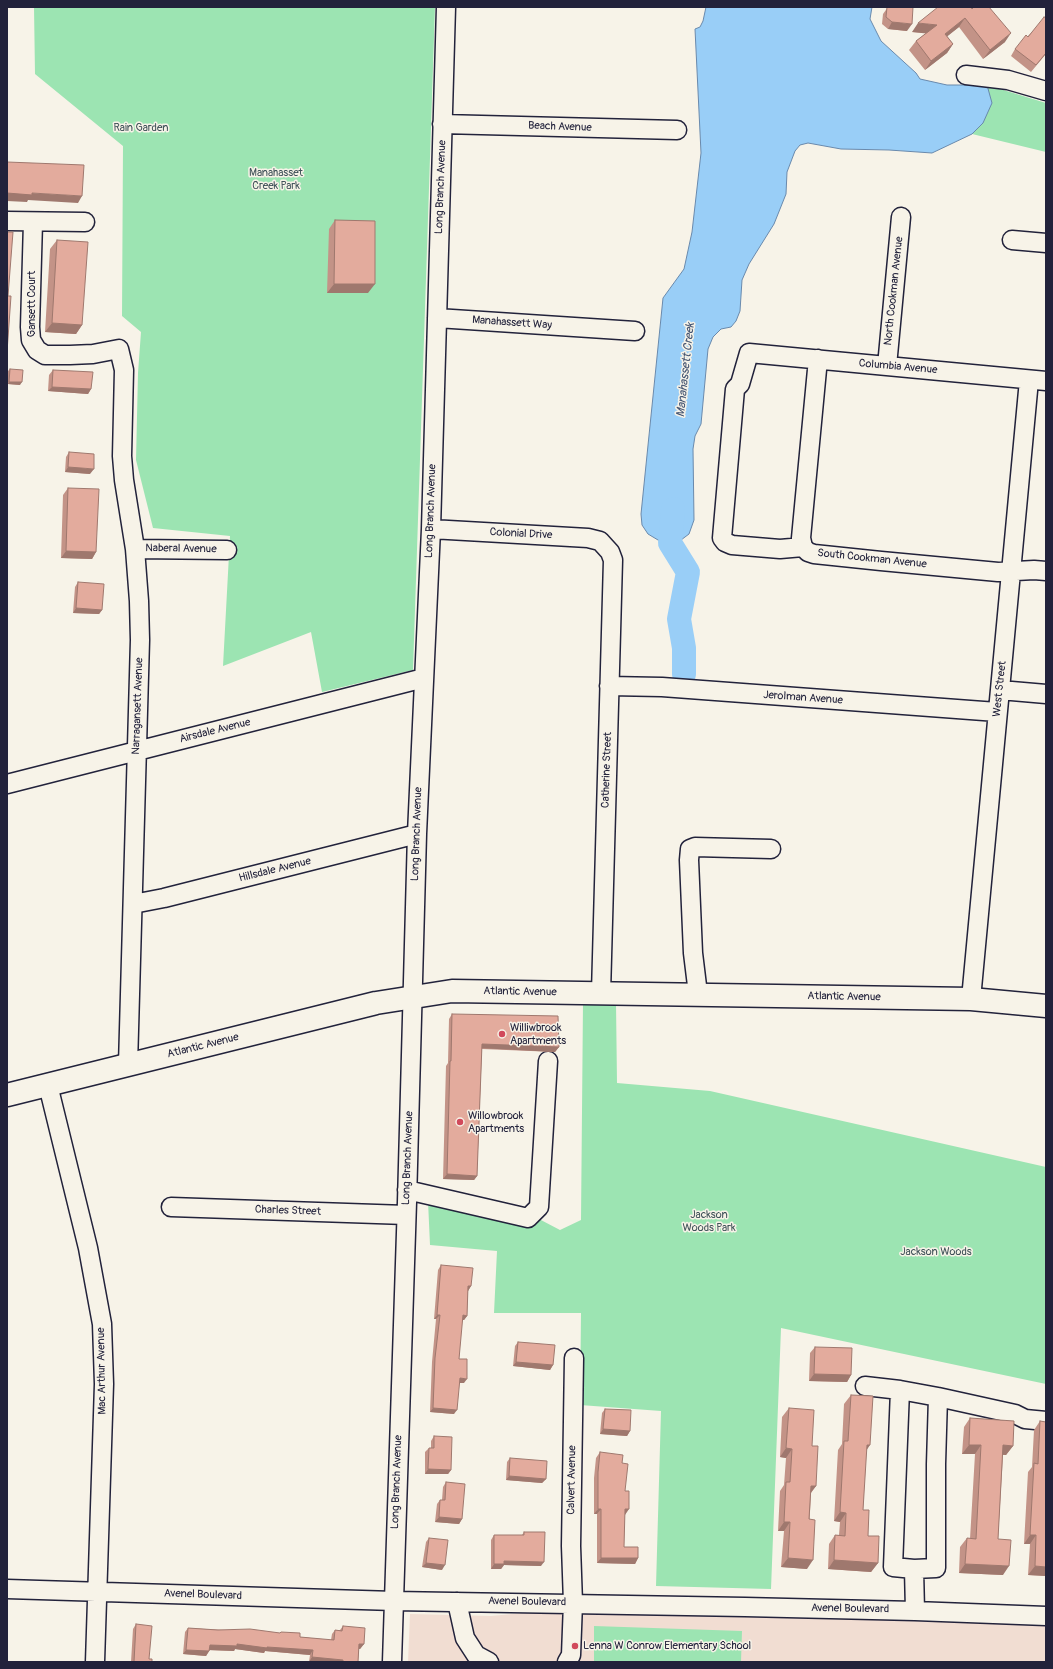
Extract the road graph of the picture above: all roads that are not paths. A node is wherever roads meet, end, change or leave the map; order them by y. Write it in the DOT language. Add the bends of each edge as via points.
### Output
graph roads {
  1 [pos="446,7"];
  2 [pos="966,75"];
  3 [pos="1046,91"];
  4 [pos="442,124"];
  5 [pos="677,130"];
  6 [pos="901,217"];
  7 [pos="7,221"];
  8 [pos="33,222"];
  9 [pos="85,222"];
  10 [pos="1012,240"];
  11 [pos="1046,243"];
  12 [pos="437,318"];
  13 [pos="635,331"];
  14 [pos="119,349"];
  15 [pos="818,360"];
  16 [pos="887,366"];
  17 [pos="1037,380"];
  18 [pos="430,529"];
  19 [pos="803,547"];
  20 [pos="608,548"];
  21 [pos="135,549"];
  22 [pos="227,550"];
  23 [pos="1011,571"];
  24 [pos="1046,571"];
  25 [pos="424,678"];
  26 [pos="609,686"];
  27 [pos="1000,690"];
  28 [pos="1046,694"];
  29 [pos="997,712"];
  30 [pos="137,751"];
  31 [pos="7,784"];
  32 [pos="417,834"];
  33 [pos="771,849"];
  34 [pos="132,904"];
  35 [pos="601,993"];
  36 [pos="698,994"];
  37 [pos="412,997"];
  38 [pos="971,999"];
  39 [pos="1046,1006"];
  40 [pos="548,1061"];
  41 [pos="128,1065"];
  42 [pos="48,1085"];
  43 [pos="7,1096"];
  44 [pos="407,1190"];
  45 [pos="171,1207"];
  46 [pos="406,1215"];
  47 [pos="574,1358"];
  48 [pos="865,1386"];
  49 [pos="900,1390"];
  50 [pos="938,1397"];
  51 [pos="1046,1421"];
  52 [pos="914,1569"];
  53 [pos="7,1588"];
  54 [pos="97,1591"];
  55 [pos="394,1601"];
  56 [pos="457,1602"];
  57 [pos="572,1603"];
  58 [pos="915,1611"];
  59 [pos="1046,1616"];
  60 [pos="95,1662"];
  61 [pos="392,1662"];
  62 [pos="489,1662"];
  63 [pos="568,1662"];
  1 -- 4 [label="street, Long Branch Avenue"];
  2 -- 3 [label="street" via="1008,80"];
  4 -- 5 [label="street, Beach Avenue"];
  4 -- 12 [label="street, Long Branch Avenue"];
  6 -- 16 [label="street, North Cookman Avenue"];
  7 -- 8 [label="street"];
  8 -- 9 [label="street"];
  8 -- 14 [label="street, Gansett Court" via="30,327 31,340 36,350 45,355 70,355"];
  10 -- 11 [label="street"];
  12 -- 13 [label="street, Manahassett Way"];
  12 -- 18 [label="street, Long Branch Avenue"];
  14 -- 21 [label="street, Narragansett Avenue" via="124,370 122,456"];
  15 -- 16 [label="street, Columbia Avenue"];
  15 -- 19 [label="street, South Cookman Avenue" via="801,538"];
  15 -- 19 [label="street, Columbia Avenue" via="749,353 740,384 735,389 722,538 732,545 780,549"];
  16 -- 17 [label="street, Columbia Avenue"];
  17 -- 23 [label="street, West Street"];
  18 -- 20 [label="street, Colonial Drive" via="588,538 600,541"];
  18 -- 25 [label="street, Long Branch Avenue"];
  19 -- 23 [label="street, South Cookman Avenue" via="814,554 998,572"];
  20 -- 26 [label="street, Catherine Street" via="613,560"];
  21 -- 22 [label="street, Naberal Avenue"];
  21 -- 30 [label="street, Narragansett Avenue" via="140,640"];
  23 -- 24 [label="street, South Cookman Avenue"];
  23 -- 27 [label="street, West Street"];
  25 -- 30 [label="street, Airsdale Avenue"];
  25 -- 32 [label="street, Long Branch Avenue"];
  26 -- 29 [label="street, Jerolman Avenue" via="662,687"];
  26 -- 35 [label="street, Catherine Street"];
  27 -- 28 [label="street"];
  27 -- 29 [label="street, West Street"];
  29 -- 38 [label="street, West Street"];
  30 -- 31 [label="street, Airsdale Avenue"];
  30 -- 34 [label="street, Narragansett Avenue"];
  32 -- 34 [label="street, Hillsdale Avenue"];
  32 -- 37 [label="street, Long Branch Avenue"];
  33 -- 36 [label="street" via="690,849 693,953"];
  34 -- 41 [label="street, Narragansett Avenue"];
  35 -- 36 [label="main road, Atlantic Avenue"];
  35 -- 37 [label="main road, Atlantic Avenue" via="452,991"];
  36 -- 38 [label="main road, Atlantic Avenue"];
  37 -- 41 [label="main road, Atlantic Avenue" via="376,1002"];
  37 -- 44 [label="street, Long Branch Avenue"];
  38 -- 39 [label="main road, Atlantic Avenue"];
  40 -- 44 [label="street" via="539,1207 528,1218"];
  41 -- 42 [label="main road, Atlantic Avenue"];
  42 -- 43 [label="main road, Atlantic Avenue"];
  42 -- 54 [label="street, Mac Arthur Avenue" via="88,1248 102,1324 104,1384"];
  44 -- 46 [label="street, Long Branch Avenue"];
  45 -- 46 [label="street, Charles Street"];
  46 -- 55 [label="street, Long Branch Avenue"];
  47 -- 57 [label="street, Calvert Avenue"];
  48 -- 49 [label="street"];
  49 -- 50 [label="street"];
  49 -- 52 [label="street" via="893,1567"];
  50 -- 51 [label="street" via="1015,1414 1025,1419"];
  50 -- 52 [label="street" via="936,1568"];
  52 -- 58 [label="street"];
  53 -- 54 [label="street, Avenel Boulevard"];
  54 -- 55 [label="street, Avenel Boulevard"];
  54 -- 60 [label="street, Mac Arthur Avenue"];
  55 -- 56 [label="street, Avenel Boulevard"];
  55 -- 61 [label="street, Long Branch Avenue"];
  56 -- 57 [label="street, Avenel Boulevard"];
  56 -- 62 [label="street" via="465,1638 476,1655"];
  57 -- 58 [label="street, Avenel Boulevard"];
  57 -- 63 [label="street, Calvert Avenue" via="571,1655"];
  58 -- 59 [label="street, Avenel Boulevard"];
}
